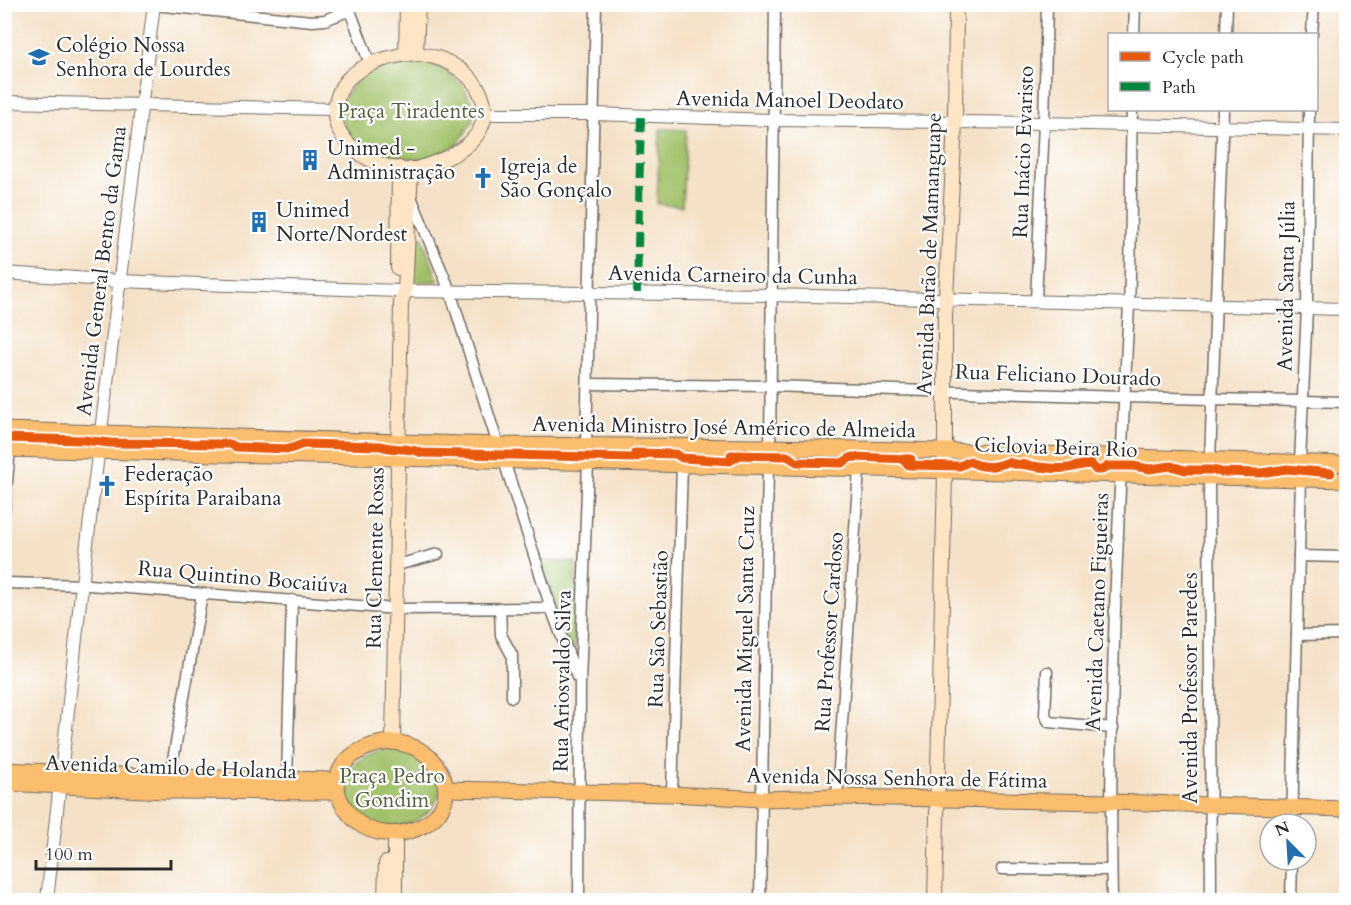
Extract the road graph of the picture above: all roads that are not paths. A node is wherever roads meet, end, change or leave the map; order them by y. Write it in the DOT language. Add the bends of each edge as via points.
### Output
graph roads {
  1 [pos="407,4"];
  2 [pos="418,4"];
  3 [pos="596,4"];
  4 [pos="775,4"];
  5 [pos="956,4"];
  6 [pos="1047,4"];
  7 [pos="1135,4"];
  8 [pos="1227,4"];
  9 [pos="1314,4"];
  10 [pos="154,5"];
  11 [pos="349,7"];
  12 [pos="1134,33"];
  13 [pos="1226,33"];
  14 [pos="1312,33"];
  15 [pos="411,54"];
  16 [pos="370,64"];
  17 [pos="4,102"];
  18 [pos="141,104"];
  19 [pos="334,109"];
  20 [pos="1132,111"];
  21 [pos="1223,111"];
  22 [pos="1309,111"];
  23 [pos="485,114"];
  24 [pos="594,114"];
  25 [pos="773,120"];
  26 [pos="955,123"];
  27 [pos="1044,123"];
  28 [pos="1131,126"];
  29 [pos="1222,127"];
  30 [pos="1309,130"];
  31 [pos="1347,130"];
  32 [pos="405,169"];
  33 [pos="411,197"];
  34 [pos="4,273"];
  35 [pos="119,281"];
  36 [pos="450,291"];
  37 [pos="589,292"];
  38 [pos="401,295"];
  39 [pos="770,295"];
  40 [pos="946,299"];
  41 [pos="1036,300"];
  42 [pos="1129,302"];
  43 [pos="1216,306"];
  44 [pos="1307,308"];
  45 [pos="1347,309"];
  46 [pos="588,384"];
  47 [pos="769,386"];
  48 [pos="945,391"];
  49 [pos="1124,398"];
  50 [pos="1212,400"];
  51 [pos="1303,402"];
  52 [pos="1347,402"];
  53 [pos="4,430"];
  54 [pos="101,434"];
  55 [pos="398,441"];
  56 [pos="498,445"];
  57 [pos="586,447"];
  58 [pos="770,447"];
  59 [pos="7,449"];
  60 [pos="99,451"];
  61 [pos="945,451"];
  62 [pos="1121,457"];
  63 [pos="397,459"];
  64 [pos="1210,460"];
  65 [pos="504,461"];
  66 [pos="588,462"];
  67 [pos="1300,462"];
  68 [pos="1347,464"];
  69 [pos="682,465"];
  70 [pos="768,467"];
  71 [pos="859,469"];
  72 [pos="945,472"];
  73 [pos="1120,475"];
  74 [pos="1209,476"];
  75 [pos="1301,478"];
  76 [pos="1347,480"];
  77 [pos="4,512"];
  78 [pos="438,554"];
  79 [pos="1299,556"];
  80 [pos="1347,557"];
  81 [pos="397,565"];
  82 [pos="4,583"];
  83 [pos="82,584"];
  84 [pos="202,594"];
  85 [pos="292,600"];
  86 [pos="500,608"];
  87 [pos="551,608"];
  88 [pos="397,609"];
  89 [pos="1347,634"];
  90 [pos="1296,635"];
  91 [pos="1047,672"];
  92 [pos="580,683"];
  93 [pos="512,697"];
  94 [pos="1113,728"];
  95 [pos="393,742"];
  96 [pos="4,770"];
  97 [pos="170,777"];
  98 [pos="59,778"];
  99 [pos="287,780"];
  100 [pos="4,783"];
  101 [pos="336,786"];
  102 [pos="447,789"];
  103 [pos="579,792"];
  104 [pos="672,794"];
  105 [pos="837,797"];
  106 [pos="762,798"];
  107 [pos="937,799"];
  108 [pos="1112,802"];
  109 [pos="1210,806"];
  110 [pos="1347,809"];
  111 [pos="1259,812"];
  112 [pos="1292,812"];
  113 [pos="1318,813"];
  114 [pos="391,834"];
  115 [pos="1002,869"];
  116 [pos="1111,870"];
  117 [pos="1292,872"];
  118 [pos="47,900"];
  119 [pos="385,900"];
  120 [pos="395,900"];
  121 [pos="579,900"];
  122 [pos="760,900"];
  123 [pos="935,900"];
  124 [pos="1112,900"];
  125 [pos="1210,900"];
  126 [pos="1291,900"];
  1 -- 15 [label="main road"];
  2 -- 15 [label="main road"];
  3 -- 24 [label="street"];
  4 -- 25 [label="street"];
  5 -- 26 [label="main road, Avenida Barão de Mamanguape"];
  6 -- 27 [label="street, Rua Inácio Evaristo"];
  7 -- 12 [label="street"];
  8 -- 13 [label="street"];
  9 -- 14 [label="street"];
  10 -- 11 [label="street" via="312,21 325,20"];
  10 -- 18 [label="street, Avenida General Bento da Gama"];
  11 -- 16 [label="street"];
  15 -- 16 [label="main road"];
  15 -- 23 [label="main road" via="460,70 481,92"];
  16 -- 19 [label="main road" via="347,80"];
  17 -- 18 [label="street"];
  18 -- 19 [label="street"];
  18 -- 35 [label="street, Avenida General Bento da Gama"];
  19 -- 32 [label="main road" via="342,136 355,150 376,163"];
  20 -- 28 [label="street, Avenida Caetano Figueiras"];
  21 -- 29 [label="street"];
  22 -- 30 [label="street, Avenida Santa Júlia"];
  23 -- 24 [label="street, Avenida Manoel Deodato"];
  23 -- 32 [label="main road" via="476,138 467,146 434,164"];
  24 -- 25 [label="street, Avenida Manoel Deodato"];
  24 -- 37 [label="street"];
  25 -- 26 [label="street, Avenida Manoel Deodato"];
  25 -- 39 [label="street"];
  26 -- 27 [label="street, Avenida Manoel Deodato"];
  26 -- 40 [label="main road, Avenida Barão de Mamanguape"];
  27 -- 28 [label="street, Avenida Manoel Deodato"];
  27 -- 41 [label="street, Rua Inácio Evaristo"];
  28 -- 29 [label="street, Avenida Manoel Deodato"];
  28 -- 42 [label="street, Avenida Caetano Figueiras"];
  29 -- 30 [label="street, Avenida Manoel Deodato"];
  29 -- 43 [label="street"];
  30 -- 31 [label="street, Avenida Manoel Deodato"];
  30 -- 44 [label="street, Avenida Santa Júlia"];
  32 -- 33 [label="main road, Rua Clemente Rosas"];
  32 -- 38 [label="main road, Rua Clemente Rosas"];
  33 -- 36 [label="street, Rua Clemente Rosas"];
  33 -- 38 [label="main road, Rua Clemente Rosas"];
  34 -- 35 [label="street, Avenida Carneiro da Cunha"];
  35 -- 38 [label="street, Avenida Carneiro da Cunha"];
  35 -- 54 [label="street, Avenida General Bento da Gama"];
  36 -- 37 [label="street, Avenida Carneiro da Cunha"];
  36 -- 38 [label="street, Avenida Carneiro da Cunha"];
  36 -- 56 [label="street, Rua Clemente Rosas"];
  37 -- 39 [label="street, Avenida Carneiro da Cunha"];
  37 -- 46 [label="street"];
  38 -- 55 [label="main road, Rua Clemente Rosas"];
  39 -- 40 [label="street, Avenida Carneiro da Cunha"];
  39 -- 47 [label="street"];
  40 -- 41 [label="street, Avenida Carneiro da Cunha"];
  40 -- 48 [label="main road, Avenida Barão de Mamanguape"];
  41 -- 42 [label="street, Avenida Carneiro da Cunha"];
  42 -- 43 [label="street, Avenida Carneiro da Cunha"];
  42 -- 49 [label="street, Avenida Caetano Figueiras"];
  43 -- 44 [label="street, Avenida Carneiro da Cunha"];
  43 -- 50 [label="street"];
  44 -- 45 [label="street, Avenida Carneiro da Cunha"];
  44 -- 51 [label="street, Avenida Santa Júlia"];
  46 -- 47 [label="street, Rua Feliciano Dourado"];
  46 -- 57 [label="street"];
  47 -- 48 [label="street, Rua Feliciano Dourado"];
  47 -- 58 [label="street"];
  48 -- 49 [label="street, Rua Feliciano Dourado"];
  48 -- 61 [label="main road, Avenida Barão de Mamanguape"];
  49 -- 50 [label="street, Rua Feliciano Dourado"];
  49 -- 62 [label="street, Avenida Caetano Figueiras"];
  50 -- 51 [label="street, Rua Feliciano Dourado"];
  50 -- 64 [label="street"];
  51 -- 52 [label="street, Rua Feliciano Dourado"];
  51 -- 67 [label="street, Avenida Santa Júlia"];
  53 -- 54 [label="main road, Avenida Ministro José Américo de Almeida"];
  54 -- 55 [label="main road, Avenida Ministro José Américo de Almeida"];
  54 -- 60 [label="street, Avenida General Bento da Gama"];
  55 -- 56 [label="main road, Avenida Ministro José Américo de Almeida"];
  55 -- 63 [label="main road, Rua Clemente Rosas"];
  56 -- 57 [label="main road, Avenida Ministro José Américo de Almeida"];
  57 -- 58 [label="main road, Avenida Ministro José Américo de Almeida"];
  58 -- 61 [label="main road, Avenida Ministro José Américo de Almeida"];
  59 -- 60 [label="main road, Avenida Ministro José Américo de Almeida"];
  59 -- 77 [label="street"];
  60 -- 63 [label="main road, Avenida Ministro José Américo de Almeida"];
  60 -- 83 [label="street, Avenida General Bento da Gama"];
  61 -- 62 [label="main road, Avenida Ministro José Américo de Almeida"];
  61 -- 72 [label="main road, Avenida Barão de Mamanguape"];
  62 -- 64 [label="main road, Avenida Ministro José Américo de Almeida"];
  62 -- 73 [label="street, Avenida Caetano Figueiras"];
  63 -- 65 [label="main road, Avenida Ministro José Américo de Almeida"];
  63 -- 81 [label="main road, Rua Clemente Rosas"];
  64 -- 67 [label="main road, Avenida Ministro José Américo de Almeida"];
  65 -- 66 [label="main road, Avenida Ministro José Américo de Almeida"];
  65 -- 87 [label="street"];
  66 -- 69 [label="main road, Avenida Ministro José Américo de Almeida"];
  66 -- 92 [label="street, Rua Ariosvaldo Silva"];
  67 -- 68 [label="main road, Avenida Ministro José Américo de Almeida"];
  69 -- 70 [label="main road, Avenida Ministro José Américo de Almeida"];
  69 -- 104 [label="street, Rua São Sebastião"];
  70 -- 71 [label="main road, Avenida Ministro José Américo de Almeida"];
  70 -- 106 [label="street, Avenida Miguel Santa Cruz"];
  71 -- 72 [label="main road, Avenida Ministro José Américo de Almeida"];
  71 -- 105 [label="street, Rua Professor Cardoso"];
  72 -- 73 [label="main road, Avenida Ministro José Américo de Almeida"];
  72 -- 107 [label="main road, Avenida Barão de Mamanguape"];
  73 -- 74 [label="main road, Avenida Ministro José Américo de Almeida"];
  73 -- 94 [label="street, Avenida Caetano Figueiras"];
  74 -- 75 [label="main road, Avenida Ministro José Américo de Almeida"];
  74 -- 109 [label="street, Avenida Professor Paredes"];
  75 -- 76 [label="main road, Avenida Ministro José Américo de Almeida"];
  75 -- 79 [label="street"];
  78 -- 81 [label="street"];
  79 -- 80 [label="street"];
  79 -- 90 [label="street"];
  81 -- 88 [label="main road, Rua Clemente Rosas"];
  82 -- 83 [label="street, Rua Quintino Bocaiúva"];
  83 -- 84 [label="street, Rua Quintino Bocaiúva"];
  83 -- 98 [label="street, Avenida General Bento da Gama"];
  84 -- 85 [label="street, Rua Quintino Bocaiúva"];
  84 -- 97 [label="street"];
  85 -- 88 [label="street, Rua Quintino Bocaiúva"];
  85 -- 99 [label="street"];
  86 -- 87 [label="street, Rua Quintino Bocaiúva"];
  86 -- 88 [label="street, Rua Quintino Bocaiúva"];
  86 -- 93 [label="street" via="501,635 512,655"];
  87 -- 92 [label="street"];
  88 -- 95 [label="main road, Rua Clemente Rosas"];
  89 -- 90 [label="street"];
  90 -- 112 [label="street"];
  91 -- 94 [label="street" via="1045,715 1049,722"];
  92 -- 103 [label="street, Rua Ariosvaldo Silva"];
  94 -- 108 [label="street, Avenida Caetano Figueiras"];
  95 -- 101 [label="main road" via="359,751 345,763"];
  95 -- 102 [label="main road" via="412,746 430,757"];
  96 -- 98 [label="main road, Avenida Camilo de Holanda"];
  97 -- 98 [label="main road, Avenida Camilo de Holanda"];
  97 -- 99 [label="main road, Avenida Camilo de Holanda"];
  98 -- 100 [label="main road, Avenida Camilo de Holanda"];
  98 -- 101 [label="main road, Avenida Camilo de Holanda" via="164,791"];
  98 -- 118 [label="street, Avenida General Bento da Gama"];
  99 -- 101 [label="main road, Avenida Camilo de Holanda"];
  101 -- 114 [label="main road" via="344,808 357,822 374,832"];
  102 -- 103 [label="main road, Avenida Nossa Senhora de Fátima"];
  102 -- 114 [label="main road" via="441,808 428,823"];
  103 -- 104 [label="main road, Avenida Nossa Senhora de Fátima"];
  103 -- 121 [label="street, Rua Ariosvaldo Silva"];
  104 -- 106 [label="main road, Avenida Nossa Senhora de Fátima"];
  105 -- 106 [label="main road, Avenida Nossa Senhora de Fátima"];
  105 -- 107 [label="main road, Avenida Nossa Senhora de Fátima"];
  106 -- 122 [label="street, Avenida Miguel Santa Cruz"];
  107 -- 108 [label="main road, Avenida Nossa Senhora de Fátima"];
  107 -- 123 [label="main road, Avenida Barão de Mamanguape"];
  108 -- 109 [label="main road, Avenida Nossa Senhora de Fátima"];
  108 -- 116 [label="street, Avenida Caetano Figueiras"];
  109 -- 111 [label="main road, Avenida Nossa Senhora de Fátima"];
  109 -- 125 [label="street, Avenida Professor Paredes"];
  110 -- 113 [label="main road, Avenida Nossa Senhora de Fátima"];
  114 -- 119 [label="main road"];
  114 -- 120 [label="main road"];
  115 -- 116 [label="street"];
  116 -- 124 [label="street, Avenida Caetano Figueiras"];
  117 -- 126 [label="street"];
}
